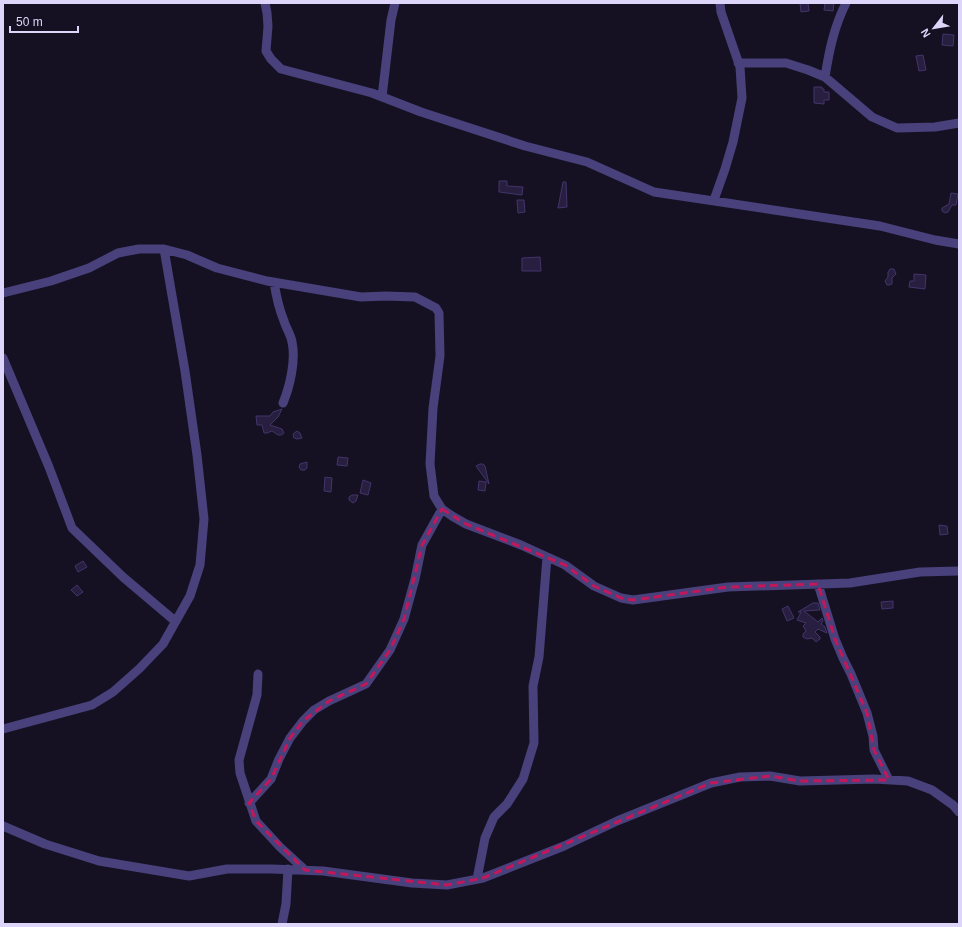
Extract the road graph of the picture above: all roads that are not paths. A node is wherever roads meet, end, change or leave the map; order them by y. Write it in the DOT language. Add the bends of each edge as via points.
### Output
graph roads {
  1 [pos="265,3"];
  2 [pos="395,3"];
  3 [pos="720,3"];
  4 [pos="846,3"];
  5 [pos="738,63"];
  6 [pos="825,77"];
  7 [pos="382,96"];
  8 [pos="959,123"];
  9 [pos="714,200"];
  10 [pos="959,244"];
  11 [pos="164,249"];
  12 [pos="274,282"];
  13 [pos="3,294"];
  14 [pos="3,358"];
  15 [pos="283,403"];
  16 [pos="442,509"];
  17 [pos="547,557"];
  18 [pos="959,571"];
  19 [pos="818,584"];
  20 [pos="175,621"];
  21 [pos="258,674"];
  22 [pos="3,729"];
  23 [pos="889,780"];
  24 [pos="249,804"];
  25 [pos="959,812"];
  26 [pos="3,826"];
  27 [pos="288,870"];
  28 [pos="305,870"];
  29 [pos="477,879"];
  30 [pos="282,924"];
  1 -- 7 [label="street" via="268,26 266,51 281,69"];
  2 -- 7 [label="street"];
  3 -- 5 [label="street"];
  4 -- 6 [label="street" via="831,42"];
  5 -- 6 [label="street" via="786,63"];
  5 -- 9 [label="street" via="742,98 733,142"];
  6 -- 8 [label="street" via="872,117 897,128 935,127"];
  7 -- 9 [label="street" via="525,146 587,162 654,192"];
  9 -- 10 [label="street" via="880,226"];
  11 -- 12 [label="street" via="187,255 216,268"];
  11 -- 13 [label="street" via="139,249 118,253 88,268"];
  11 -- 20 [label="street" via="198,455 204,519 200,565 190,596"];
  12 -- 15 [label="street" via="292,342 292,372"];
  12 -- 16 [label="street" via="361,297 415,297 439,312 440,356 433,408 430,464 434,496"];
  14 -- 20 [label="street" via="72,528"];
  16 -- 17 [label="street" via="466,524"];
  16 -- 24 [label="street" via="422,545 404,619 390,650 366,684 329,701 314,710 303,721 278,759 271,778"];
  17 -- 19 [label="street" via="565,565 594,586 621,598 633,600 728,587"];
  17 -- 29 [label="street" via="539,657 534,686 534,743 523,779 507,804 494,816 485,838"];
  18 -- 19 [label="street" via="920,572 850,583"];
  19 -- 23 [label="street" via="835,639 867,713 874,750"];
  20 -- 22 [label="street" via="163,644 140,669 113,692 92,705"];
  21 -- 24 [label="street" via="257,695 239,760 240,774"];
  23 -- 25 [label="street" via="908,781 932,790 953,804"];
  23 -- 29 [label="street" via="800,780 770,776 740,777 711,783 624,818 564,846"];
  24 -- 28 [label="street" via="256,821"];
  26 -- 27 [label="street" via="45,844 99,862 145,870 189,876 227,870"];
  27 -- 28 [label="street"];
  27 -- 30 [label="street"];
  28 -- 29 [label="street" via="447,885"];
}
